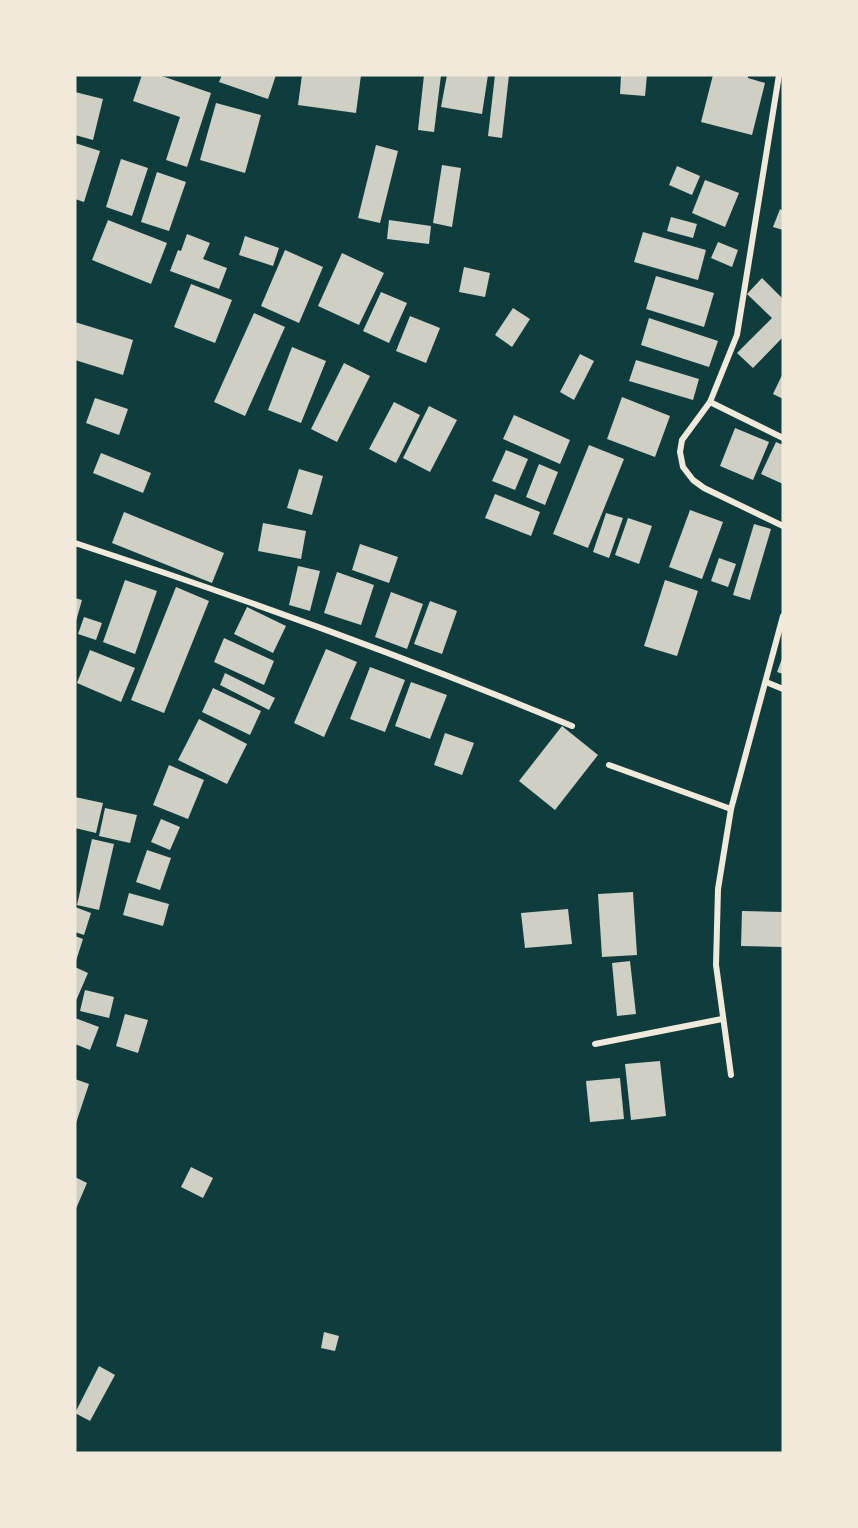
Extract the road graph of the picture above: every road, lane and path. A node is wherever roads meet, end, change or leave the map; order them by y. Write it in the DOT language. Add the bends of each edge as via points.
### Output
graph roads {
  1 [pos="779,75"];
  2 [pos="710,402"];
  3 [pos="783,438"];
  4 [pos="783,526"];
  5 [pos="75,543"];
  6 [pos="783,616"];
  7 [pos="766,682"];
  8 [pos="783,689"];
  9 [pos="573,726"];
  10 [pos="609,765"];
  11 [pos="731,810"];
  12 [pos="722,1019"];
  13 [pos="595,1044"];
  14 [pos="731,1075"];
  1 -- 2 [label="street" via="737,335"];
  2 -- 3 [label="street"];
  2 -- 4 [label="street" via="682,440 683,467 704,488"];
  5 -- 9 [label="street" via="439,671"];
  6 -- 7 [label="street"];
  7 -- 8 [label="street"];
  7 -- 11 [label="street"];
  10 -- 11 [label="street"];
  11 -- 12 [label="street" via="718,889 716,965"];
  12 -- 13 [label="street"];
  12 -- 14 [label="street"];
}
